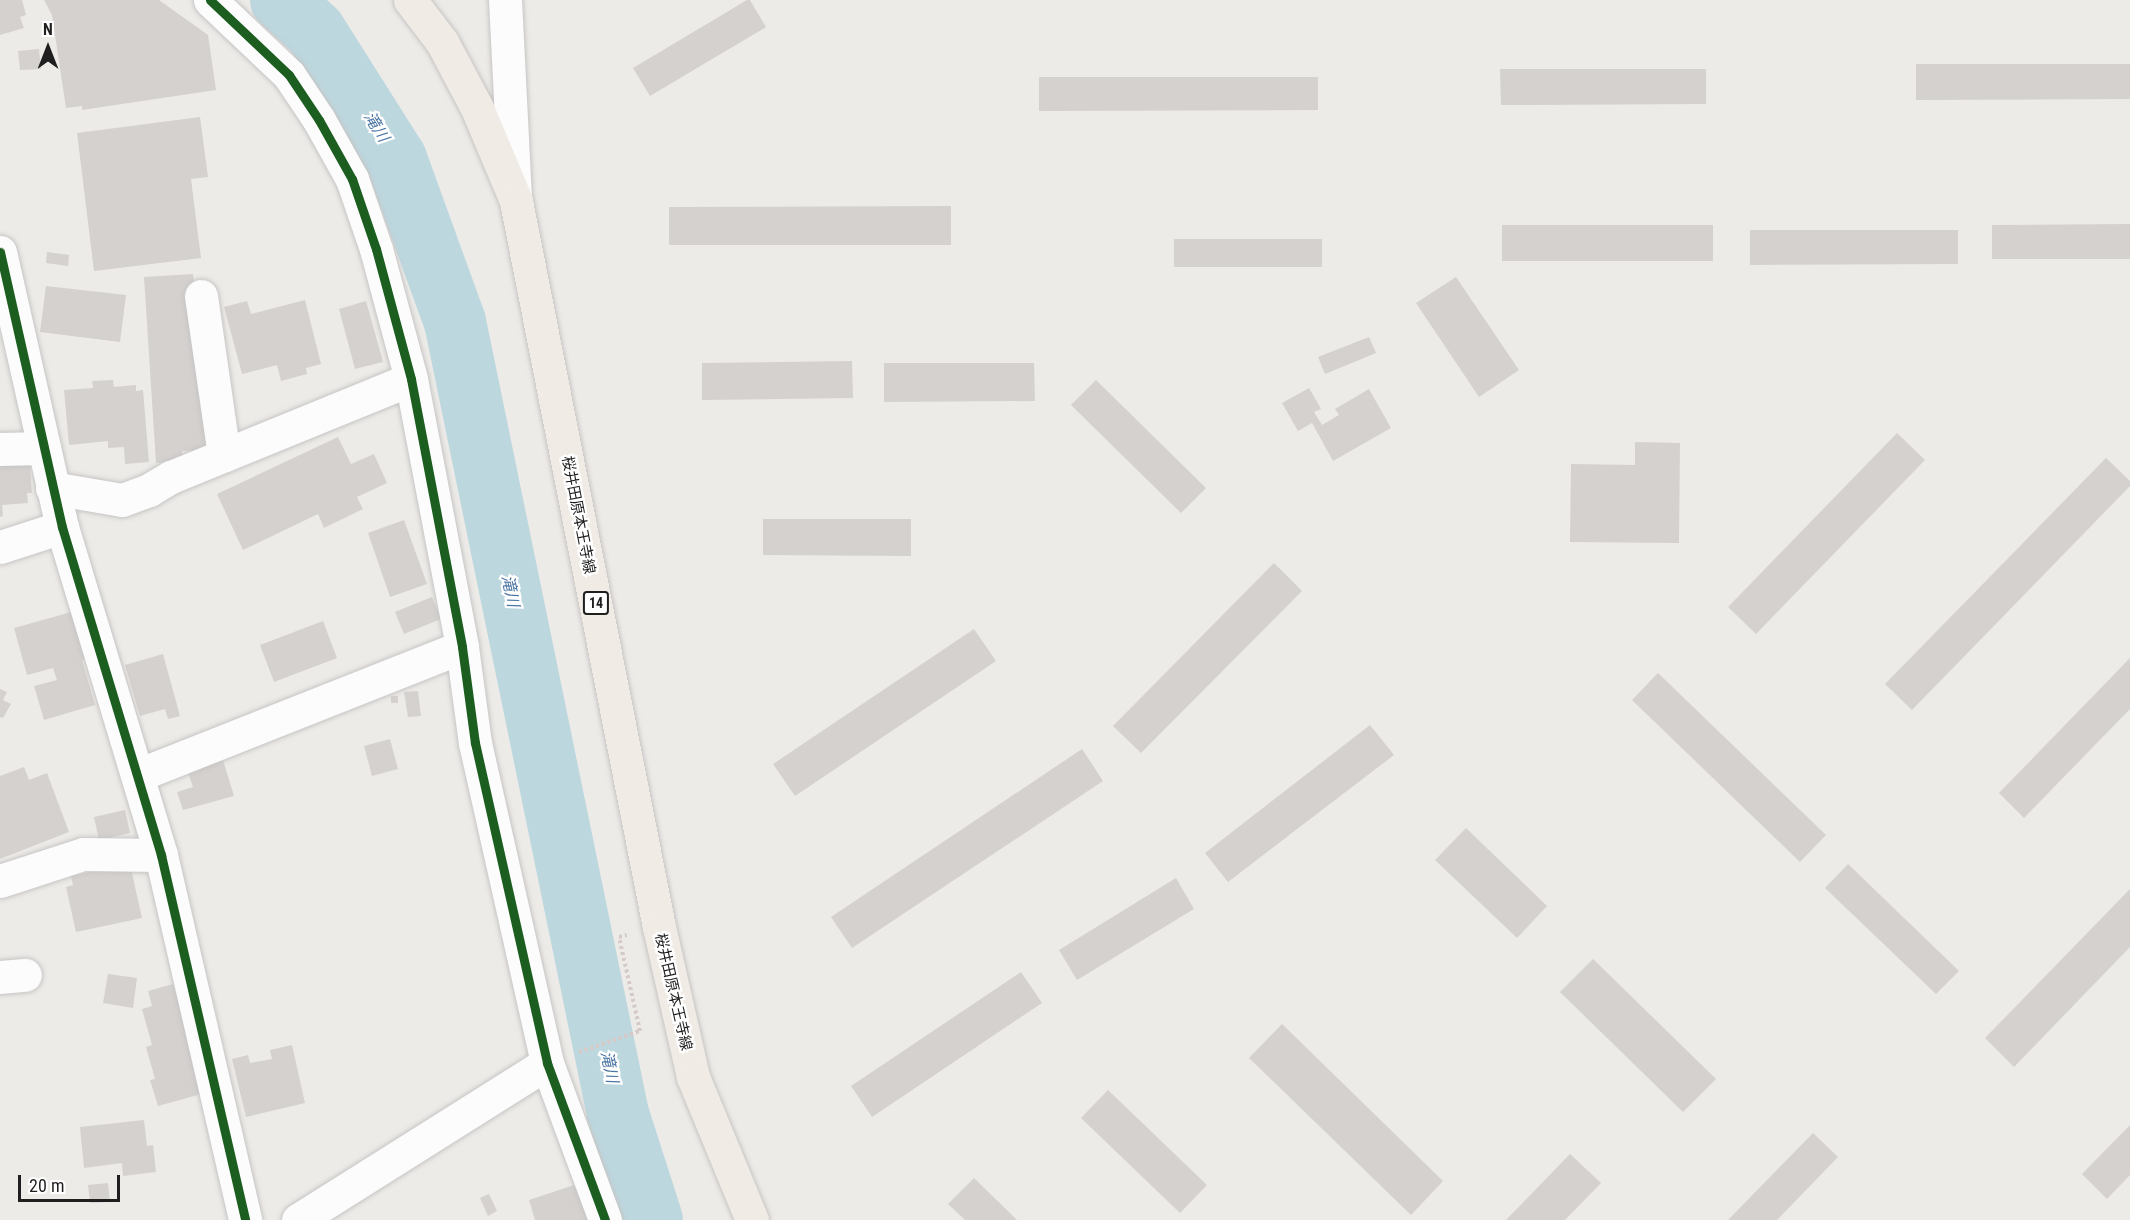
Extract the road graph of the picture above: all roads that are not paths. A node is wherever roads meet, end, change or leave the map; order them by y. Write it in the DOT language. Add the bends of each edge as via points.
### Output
graph roads {
  1 [pos="210,0"];
  2 [pos="410,0"];
  3 [pos="505,0"];
  4 [pos="516,201"];
  5 [pos="0,252"];
  6 [pos="201,296"];
  7 [pos="411,379"];
  8 [pos="44,448"];
  9 [pos="0,449"];
  10 [pos="224,455"];
  11 [pos="52,488"];
  12 [pos="62,527"];
  13 [pos="0,547"];
  14 [pos="462,647"];
  15 [pos="138,776"];
  16 [pos="161,855"];
  17 [pos="0,881"];
  18 [pos="547,1063"];
  19 [pos="245,1220"];
  20 [pos="298,1220"];
  21 [pos="604,1220"];
  22 [pos="752,1220"];
  1 -- 7 [label="street" via="289,75 352,179 393,305"];
  2 -- 4 [label="main road, 桜井田原本王寺線 / 14" via="442,42 477,108"];
  3 -- 4 [label="street"];
  4 -- 22 [label="main road, 桜井田原本王寺線 / 14" via="659,927 693,1077"];
  5 -- 8 [label="street"];
  6 -- 10 [label="street"];
  7 -- 10 [label="street"];
  7 -- 14 [label="street"];
  8 -- 9 [label="street"];
  8 -- 11 [label="street"];
  10 -- 11 [label="street" via="122,500"];
  11 -- 12 [label="street"];
  12 -- 13 [label="street"];
  12 -- 15 [label="street"];
  14 -- 15 [label="street"];
  14 -- 18 [label="street" via="474,743"];
  15 -- 16 [label="street"];
  16 -- 17 [label="street" via="83,855"];
  16 -- 19 [label="street"];
  18 -- 20 [label="street"];
  18 -- 21 [label="street"];
}
